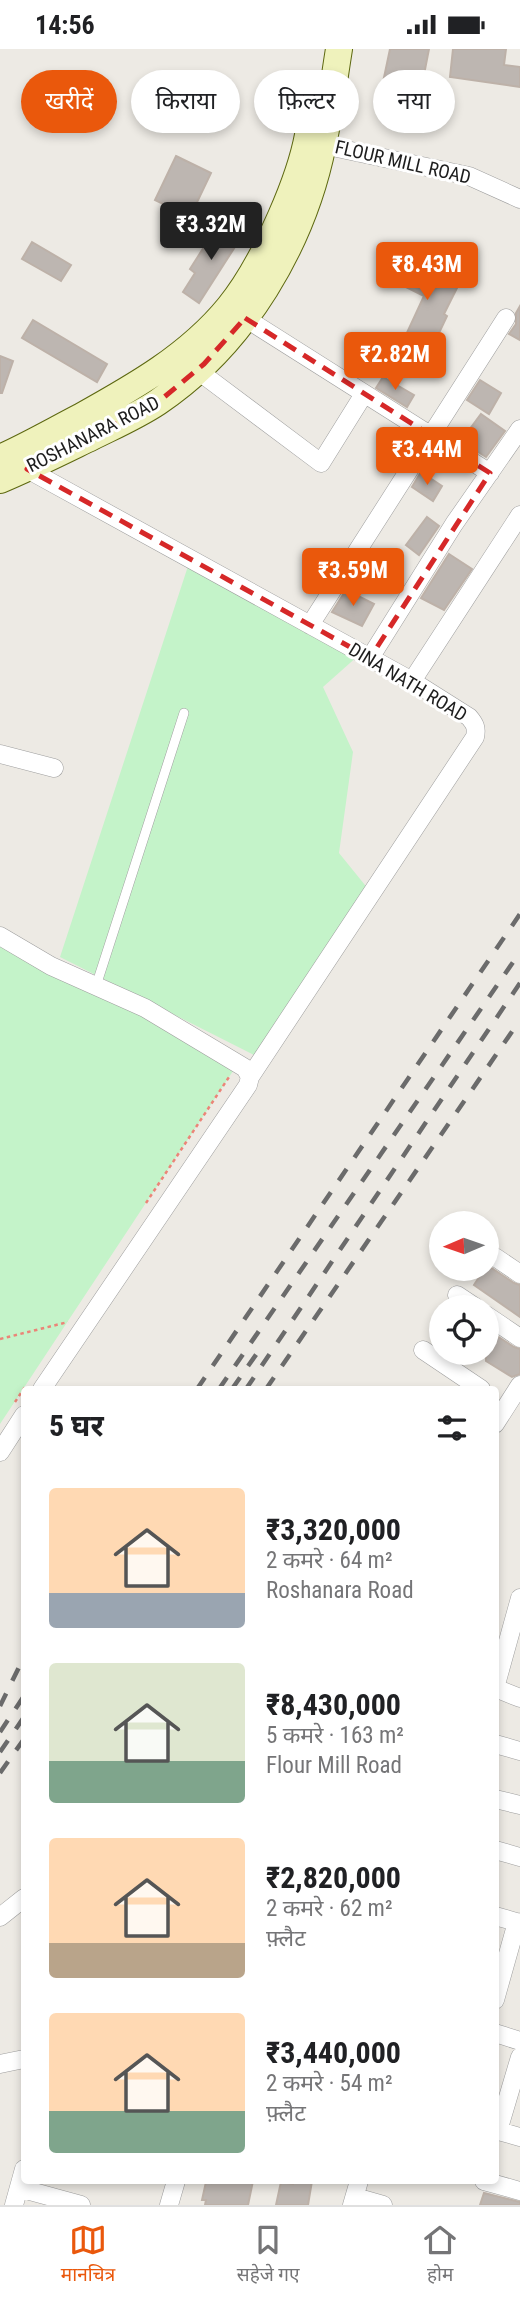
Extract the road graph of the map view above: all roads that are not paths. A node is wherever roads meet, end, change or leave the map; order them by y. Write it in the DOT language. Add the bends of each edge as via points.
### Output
graph roads {
  1 [pos="322,49"];
  2 [pos="339,49"];
  3 [pos="323,145"];
  4 [pos="520,199"];
  5 [pos="245,318"];
  6 [pos="506,318"];
  7 [pos="197,370"];
  8 [pos="364,394"];
  9 [pos="520,429"];
  10 [pos="429,436"];
  11 [pos="15,459"];
  12 [pos="490,473"];
  13 [pos="0,480"];
  14 [pos="520,515"];
  15 [pos="310,625"];
  16 [pos="370,658"];
  17 [pos="412,681"];
  18 [pos="184,713"];
  19 [pos="0,754"];
  20 [pos="54,768"];
  21 [pos="0,936"];
  22 [pos="96,986"];
  23 [pos="243,1073"];
  24 [pos="499,1261"];
  25 [pos="520,1274"];
  26 [pos="499,1324"];
  27 [pos="520,1338"];
  28 [pos="423,1350"];
  29 [pos="36,1384"];
  30 [pos="520,1385"];
  31 [pos="477,1386"];
  32 [pos="501,1403"];
  33 [pos="20,1408"];
  34 [pos="0,1451"];
  35 [pos="520,1598"];
  36 [pos="514,1639"];
  37 [pos="499,1678"];
  38 [pos="499,1690"];
  39 [pos="520,1698"];
  40 [pos="499,1745"];
  41 [pos="520,1751"];
  42 [pos="499,1800"];
  43 [pos="520,1805"];
  44 [pos="499,1851"];
  45 [pos="520,1857"];
  46 [pos="21,1900"];
  47 [pos="0,1917"];
  48 [pos="499,1917"];
  49 [pos="519,1923"];
  50 [pos="499,1987"];
  51 [pos="499,2034"];
  52 [pos="520,2041"];
  53 [pos="520,2057"];
  54 [pos="21,2060"];
  55 [pos="0,2064"];
  56 [pos="516,2088"];
  57 [pos="499,2126"];
  58 [pos="499,2132"];
  59 [pos="520,2137"];
  60 [pos="175,2184"];
  61 [pos="495,2184"];
  62 [pos="520,2191"];
  63 [pos="355,2194"];
  64 [pos="17,2197"];
  65 [pos="81,2205"];
  66 [pos="169,2205"];
  67 [pos="383,2205"];
  1 -- 11 [label="street, ROSHANARA ROAD" via="307,141 288,201 268,246 228,307 185,350 135,387"];
  2 -- 3 [label="street, ROSHANARA ROAD"];
  3 -- 4 [label="street, FLOUR MILL ROAD" via="469,176"];
  3 -- 5 [label="street, ROSHANARA ROAD" via="287,251"];
  5 -- 7 [label="street, ROSHANARA ROAD"];
  5 -- 8 [label="street"];
  6 -- 10 [label="street"];
  7 -- 8 [label="street" via="321,463"];
  7 -- 11 [label="street, ROSHANARA ROAD" via="135,415"];
  8 -- 10 [label="street"];
  9 -- 12 [label="street"];
  10 -- 12 [label="street"];
  10 -- 15 [label="street"];
  11 -- 13 [label="street, ROSHANARA ROAD"];
  11 -- 15 [label="street, DINA NATH ROAD"];
  12 -- 16 [label="street"];
  14 -- 17 [label="street"];
  15 -- 16 [label="street, DINA NATH ROAD"];
  16 -- 17 [label="street, DINA NATH ROAD"];
  17 -- 23 [label="street, DINA NATH ROAD" via="469,717 477,730 475,737"];
  18 -- 22 [label="lane"];
  19 -- 20 [label="street"];
  21 -- 22 [label="street"];
  22 -- 23 [label="street" via="145,1008 245,1068"];
  23 -- 29 [label="street" via="248,1085"];
  24 -- 25 [label="street"];
  26 -- 27 [label="street"];
  28 -- 31 [label="street"];
  30 -- 32 [label="street"];
  33 -- 34 [label="street"];
  35 -- 36 [label="street"];
  36 -- 37 [label="street"];
  38 -- 39 [label="street"];
  40 -- 41 [label="street"];
  42 -- 43 [label="street"];
  44 -- 45 [label="street"];
  46 -- 47 [label="street"];
  48 -- 49 [label="street"];
  49 -- 50 [label="street"];
  51 -- 52 [label="street"];
  53 -- 56 [label="street"];
  54 -- 55 [label="street"];
  56 -- 57 [label="street"];
  58 -- 59 [label="street"];
  60 -- 66 [label="street"];
  61 -- 62 [label="street"];
  63 -- 67 [label="street"];
  64 -- 65 [label="street"];
}
